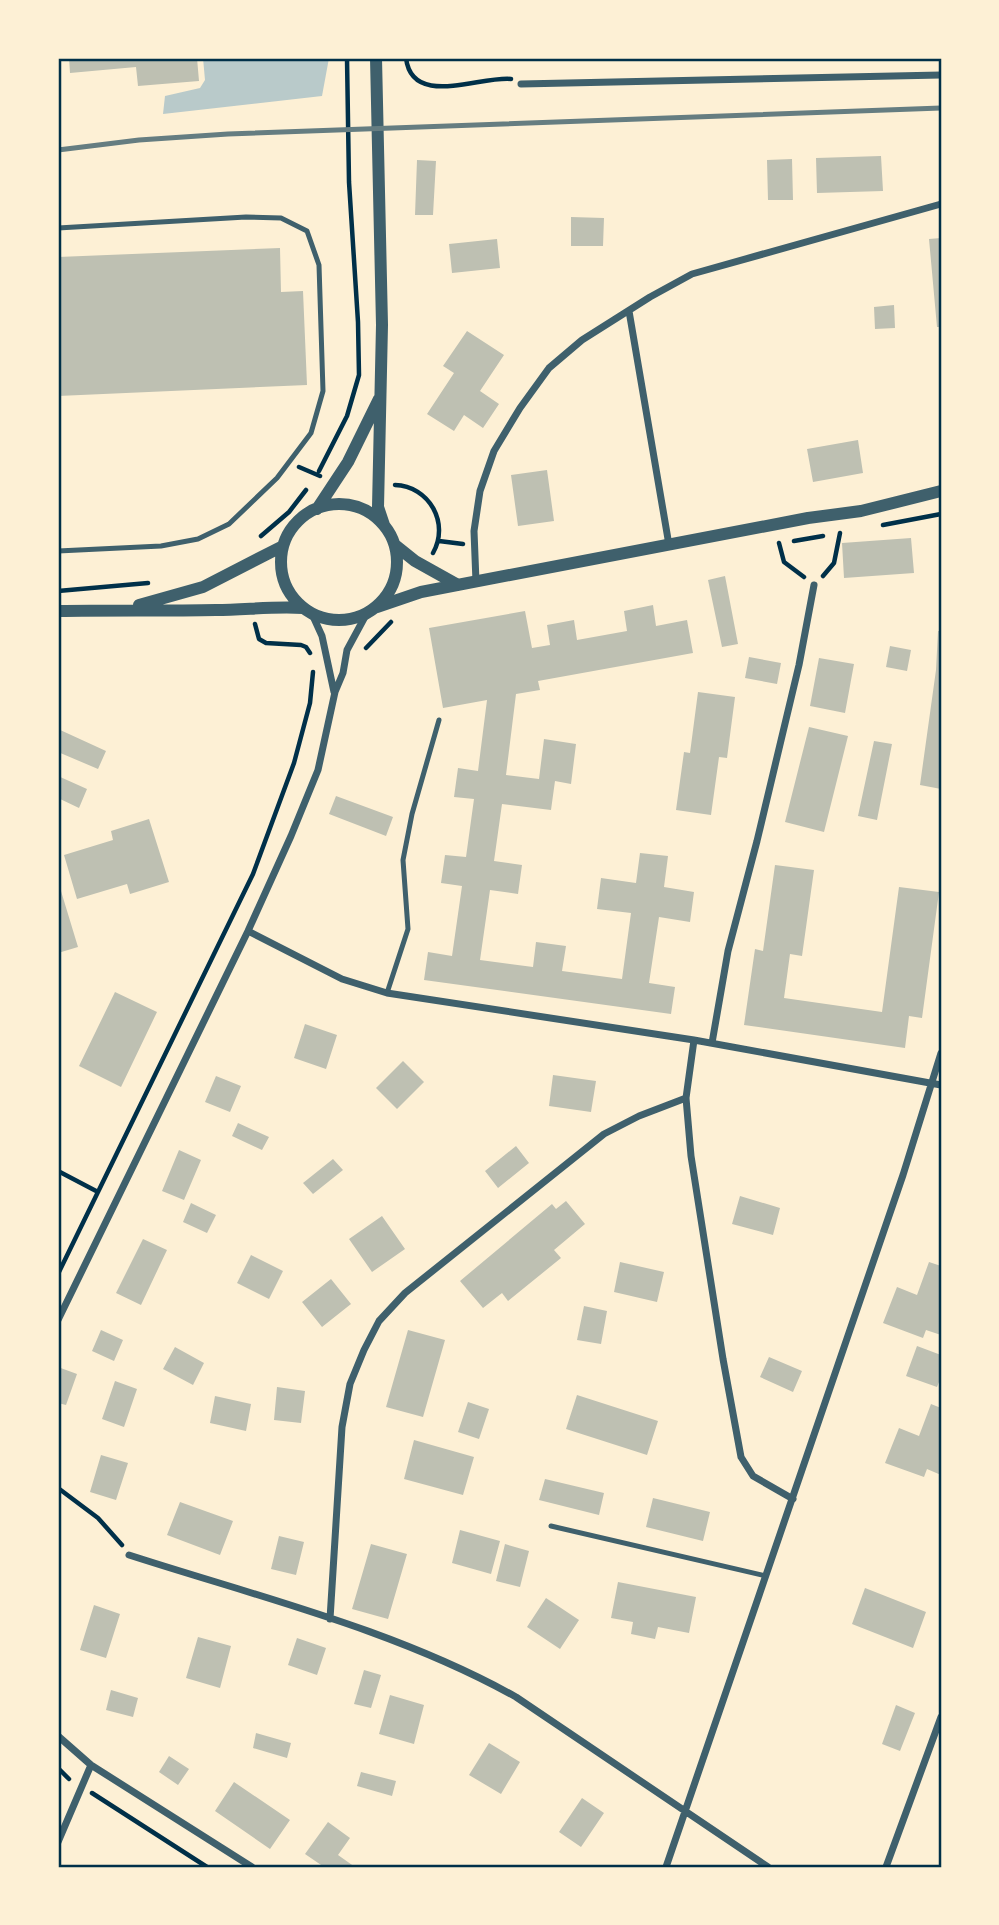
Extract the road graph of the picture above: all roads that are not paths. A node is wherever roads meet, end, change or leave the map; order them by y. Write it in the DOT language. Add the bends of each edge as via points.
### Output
graph roads {
  1 [pos="376,58"];
  2 [pos="941,75"];
  3 [pos="521,84"];
  4 [pos="941,204"];
  5 [pos="58,228"];
  6 [pos="629,311"];
  7 [pos="380,395"];
  8 [pos="941,491"];
  9 [pos="317,509"];
  10 [pos="384,525"];
  11 [pos="395,545"];
  12 [pos="669,545"];
  13 [pos="283,546"];
  14 [pos="58,551"];
  15 [pos="476,582"];
  16 [pos="458,584"];
  17 [pos="814,585"];
  18 [pos="125,609"];
  19 [pos="372,610"];
  20 [pos="58,611"];
  21 [pos="307,611"];
  22 [pos="335,692"];
  23 [pos="439,720"];
  24 [pos="248,931"];
  25 [pos="387,993"];
  26 [pos="694,1040"];
  27 [pos="712,1043"];
  28 [pos="941,1053"];
  29 [pos="932,1082"];
  30 [pos="941,1085"];
  31 [pos="686,1098"];
  32 [pos="58,1320"];
  33 [pos="793,1499"];
  34 [pos="551,1526"];
  35 [pos="129,1555"];
  36 [pos="766,1576"];
  37 [pos="330,1619"];
  38 [pos="941,1717"];
  39 [pos="58,1736"];
  40 [pos="91,1765"];
  41 [pos="685,1811"];
  42 [pos="58,1842"];
  43 [pos="252,1867"];
  44 [pos="666,1867"];
  45 [pos="768,1867"];
  46 [pos="886,1867"];
  1 -- 7 [label="street"];
  2 -- 3 [label="street"];
  4 -- 6 [label="street" via="692,274"];
  5 -- 14 [label="lane" via="246,217 281,218 307,231 319,265 323,391 311,433 277,478 229,524 198,539 160,546"];
  6 -- 12 [label="street"];
  6 -- 15 [label="street" via="582,340 550,368 494,451 474,531"];
  7 -- 9 [label="street" via="348,462"];
  7 -- 10 [label="street" via="378,507"];
  8 -- 12 [label="street" via="861,511"];
  9 -- 10 [label="street" via="349,505"];
  9 -- 13 [label="street" via="294,526"];
  10 -- 11 [label="street"];
  11 -- 16 [label="street"];
  11 -- 19 [label="street" via="395,579"];
  12 -- 15 [label="street"];
  13 -- 18 [label="street" via="203,587"];
  13 -- 21 [label="street" via="284,580"];
  15 -- 16 [label="street"];
  16 -- 19 [label="street"];
  17 -- 27 [label="street" via="728,951"];
  18 -- 20 [label="street"];
  18 -- 21 [label="street" via="275,606"];
  19 -- 21 [label="street" via="338,620"];
  19 -- 22 [label="street" via="348,650"];
  21 -- 22 [label="street" via="322,636"];
  22 -- 24 [label="street" via="318,769"];
  23 -- 25 [label="lane" via="403,860 408,929"];
  24 -- 25 [label="street" via="342,979"];
  24 -- 32 [label="street"];
  25 -- 26 [label="street"];
  26 -- 27 [label="street"];
  26 -- 31 [label="street"];
  27 -- 29 [label="street"];
  28 -- 29 [label="street"];
  29 -- 30 [label="street"];
  29 -- 33 [label="street"];
  31 -- 33 [label="street" via="691,1156 741,1457 753,1476"];
  31 -- 37 [label="street" via="604,1134 405,1293 379,1321 350,1384 342,1427"];
  33 -- 36 [label="street"];
  34 -- 36 [label="lane"];
  35 -- 37 [label="street"];
  36 -- 41 [label="street"];
  37 -- 41 [label="street" via="476,1675"];
  38 -- 46 [label="street"];
  39 -- 40 [label="street"];
  40 -- 42 [label="street"];
  40 -- 43 [label="street"];
  41 -- 44 [label="street"];
  41 -- 45 [label="street"];
}
